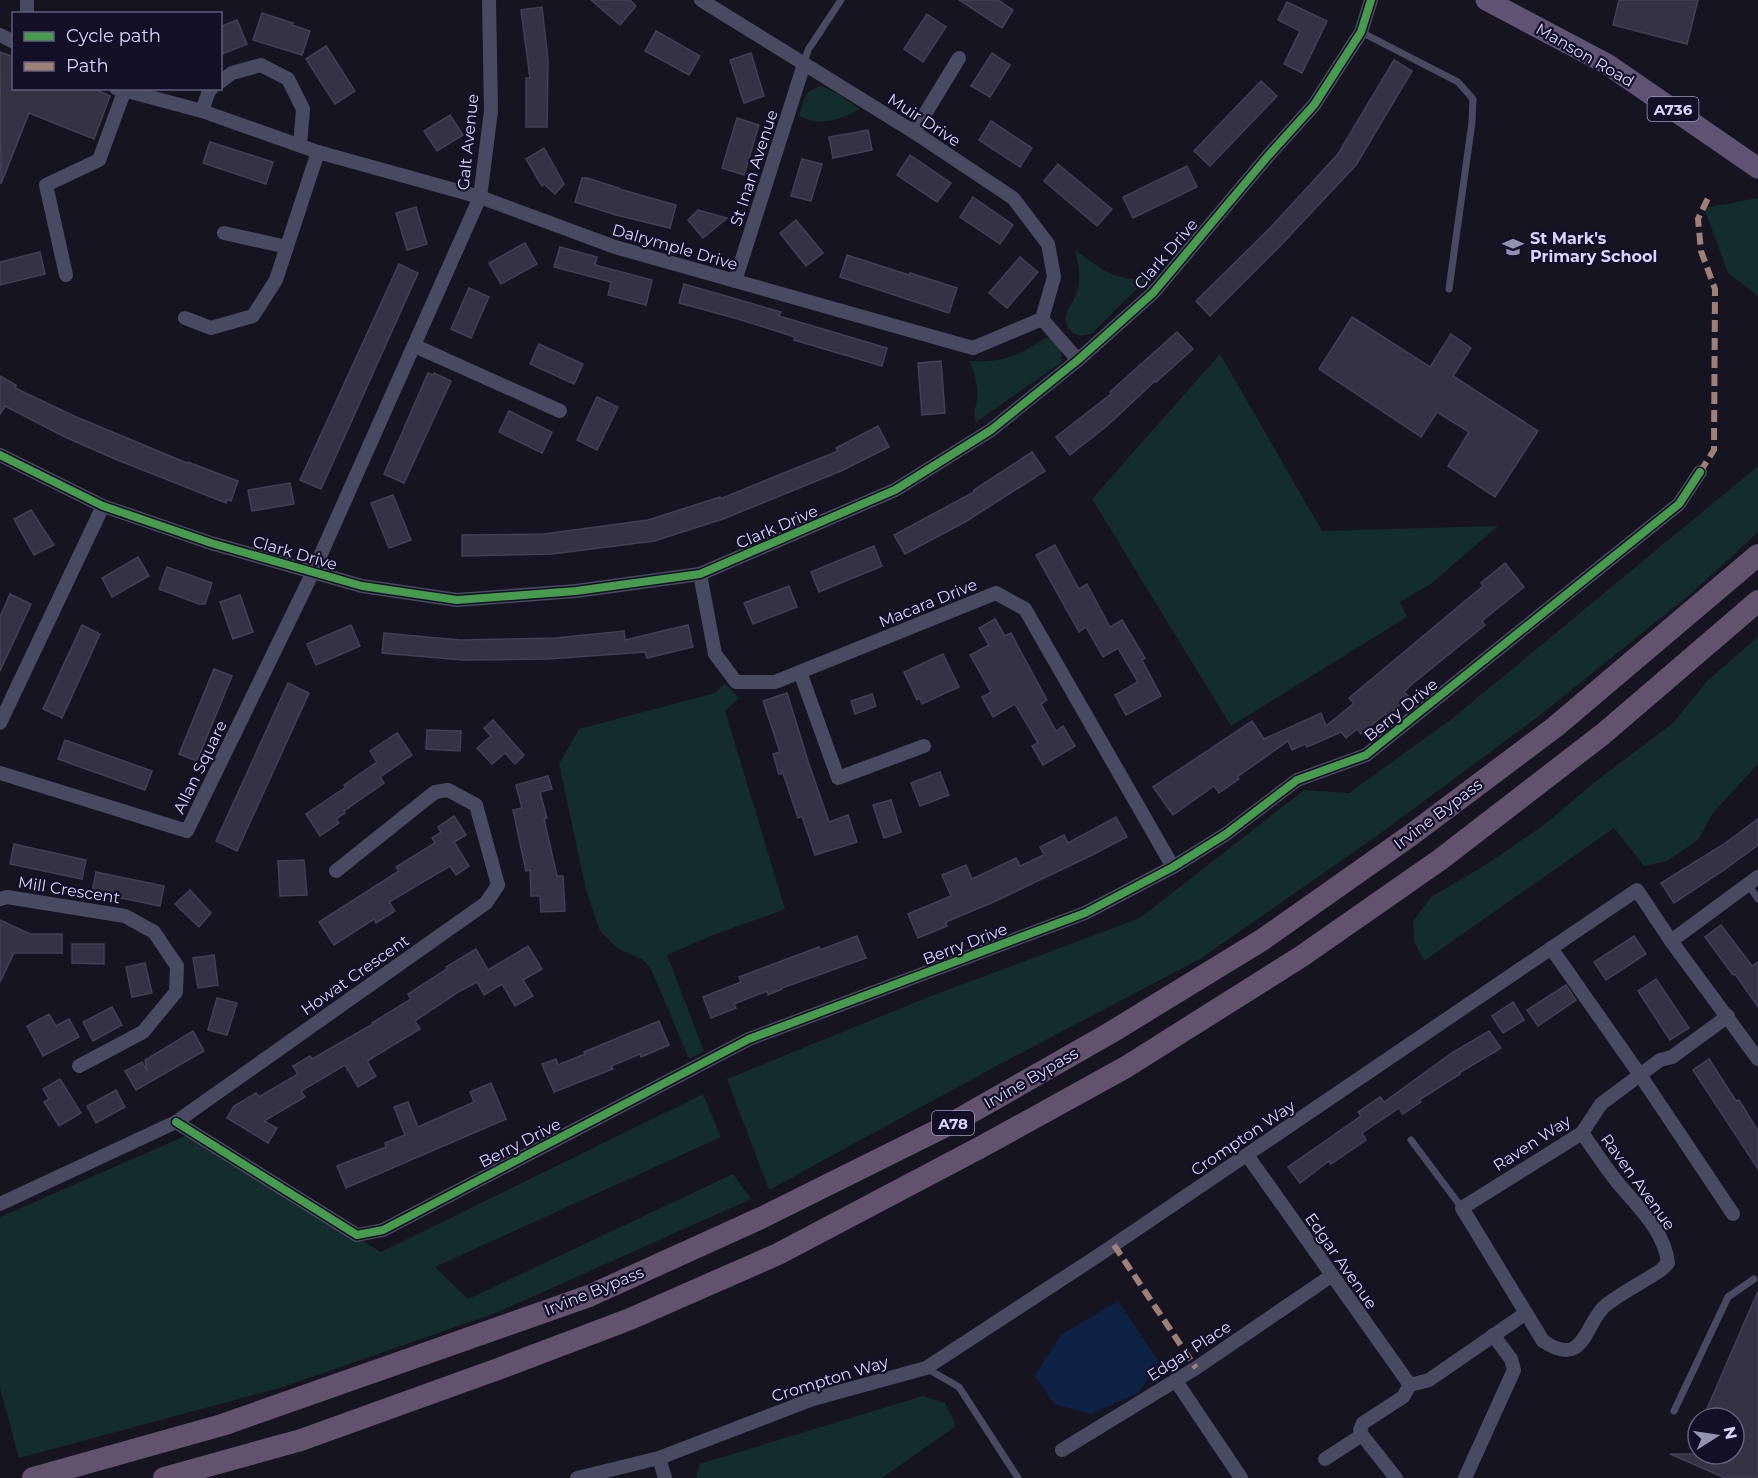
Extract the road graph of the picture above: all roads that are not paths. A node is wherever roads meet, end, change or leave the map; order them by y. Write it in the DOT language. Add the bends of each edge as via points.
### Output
graph roads {
  1 [pos="489,0"];
  2 [pos="701,0"];
  3 [pos="841,0"];
  4 [pos="1355,0"];
  5 [pos="1497,3"];
  6 [pos="1369,4"];
  7 [pos="1361,32"];
  8 [pos="960,58"];
  9 [pos="804,64"];
  10 [pos="222,80"];
  11 [pos="120,90"];
  12 [pos="210,90"];
  13 [pos="201,111"];
  14 [pos="914,132"];
  15 [pos="300,145"];
  16 [pos="318,152"];
  17 [pos="1758,168"];
  18 [pos="480,196"];
  19 [pos="224,233"];
  20 [pos="287,247"];
  21 [pos="66,275"];
  22 [pos="735,281"];
  23 [pos="1449,289"];
  24 [pos="185,318"];
  25 [pos="1042,318"];
  26 [pos="415,346"];
  27 [pos="1078,360"];
  28 [pos="560,411"];
  29 [pos="0,455"];
  30 [pos="1700,472"];
  31 [pos="103,506"];
  32 [pos="1758,555"];
  33 [pos="313,572"];
  34 [pos="700,574"];
  35 [pos="1758,601"];
  36 [pos="800,672"];
  37 [pos="0,723"];
  38 [pos="924,746"];
  39 [pos="0,773"];
  40 [pos="1173,867"];
  41 [pos="336,871"];
  42 [pos="1753,881"];
  43 [pos="0,899"];
  44 [pos="1758,899"];
  45 [pos="1671,940"];
  46 [pos="1551,948"];
  47 [pos="1728,1016"];
  48 [pos="1758,1059"];
  49 [pos="79,1066"];
  50 [pos="1640,1075"];
  51 [pos="176,1122"];
  52 [pos="1582,1133"];
  53 [pos="1411,1140"];
  54 [pos="1247,1155"];
  55 [pos="0,1204"];
  56 [pos="1462,1208"];
  57 [pos="1733,1214"];
  58 [pos="1331,1276"];
  59 [pos="1757,1278"];
  60 [pos="1526,1313"];
  61 [pos="1493,1335"];
  62 [pos="926,1368"];
  63 [pos="1176,1381"];
  64 [pos="1410,1385"];
  65 [pos="1674,1411"];
  66 [pos="1362,1435"];
  67 [pos="1062,1450"];
  68 [pos="659,1458"];
  69 [pos="1325,1459"];
  70 [pos="33,1478"];
  71 [pos="164,1478"];
  72 [pos="577,1478"];
  73 [pos="665,1478"];
  74 [pos="1018,1478"];
  75 [pos="1241,1478"];
  76 [pos="1396,1478"];
  77 [pos="1465,1478"];
  1 -- 18 [label="street, Galt Avenue" via="491,111"];
  2 -- 9 [label="street, Muir Drive"];
  3 -- 9 [label="lane" via="808,50"];
  4 -- 6 [label="street"];
  5 -- 17 [label="main road, Manson Road / A736" via="1607,64"];
  6 -- 7 [label="street, Clark Drive"];
  7 -- 23 [label="lane" via="1458,82 1473,99"];
  7 -- 27 [label="street, Clark Drive" via="1314,105 1153,293"];
  8 -- 14 [label="street"];
  9 -- 14 [label="street, Muir Drive"];
  9 -- 22 [label="street, St Inan Avenue"];
  10 -- 15 [label="street" via="232,72 261,65 288,79 303,109"];
  11 -- 13 [label="street, Dalrymple Drive"];
  11 -- 21 [label="street" via="99,160 46,185"];
  12 -- 13 [label="street"];
  13 -- 15 [label="street, Dalrymple Drive"];
  14 -- 25 [label="street, Muir Drive" via="1013,198 1048,244 1054,277"];
  15 -- 16 [label="street, Dalrymple Drive"];
  16 -- 18 [label="street, Dalrymple Drive"];
  16 -- 20 [label="street"];
  18 -- 22 [label="street, Dalrymple Drive" via="615,247"];
  18 -- 26 [label="street, Galt Avenue"];
  19 -- 20 [label="street"];
  20 -- 24 [label="street" via="276,280 253,316 211,328"];
  22 -- 25 [label="street, Dalrymple Drive" via="974,348"];
  25 -- 27 [label="street"];
  26 -- 28 [label="street"];
  26 -- 33 [label="street, Galt Avenue"];
  27 -- 34 [label="street, Clark Drive" via="991,430 895,490"];
  29 -- 31 [label="street, Clark Drive"];
  30 -- 40 [label="street, Berry Drive" via="1679,504 1366,755 1297,780 1226,834"];
  31 -- 33 [label="street, Clark Drive"];
  31 -- 37 [label="street"];
  32 -- 70 [label="highway, Irvine Bypass / A78" via="1555,727 1411,836 1262,940 954,1122 763,1217 589,1296 222,1425"];
  33 -- 34 [label="street, Clark Drive" via="362,586 457,600 576,591"];
  33 -- 39 [label="street, Allan Square" via="187,831"];
  34 -- 36 [label="street, Macara Drive" via="715,654 736,682 776,682"];
  35 -- 71 [label="highway, A78" via="1603,734 1432,866 1302,956 1136,1061 981,1147 778,1254 630,1319 301,1440"];
  36 -- 38 [label="street" via="838,778"];
  36 -- 40 [label="street, Macara Drive" via="996,593 1025,609"];
  40 -- 51 [label="street, Berry Drive" via="1085,913 749,1039 383,1230 357,1235"];
  41 -- 51 [label="street, Howat Crescent" via="435,792 448,790 476,806 498,885 486,903"];
  42 -- 44 [label="lane"];
  42 -- 45 [label="street"];
  43 -- 49 [label="street, Mill Crescent" via="125,916 154,932 177,966 176,992 143,1032"];
  45 -- 46 [label="street, Crompton Way" via="1637,890"];
  45 -- 47 [label="street, Crompton Way"];
  46 -- 50 [label="street"];
  46 -- 54 [label="street, Crompton Way"];
  47 -- 48 [label="street, Crompton Way"];
  47 -- 50 [label="street, Raven Way"];
  50 -- 52 [label="street, Raven Way" via="1601,1104"];
  50 -- 57 [label="street"];
  51 -- 55 [label="street, Howat Crescent"];
  52 -- 56 [label="street, Raven Way"];
  52 -- 60 [label="street, Raven Avenue" via="1658,1230 1668,1263 1604,1306 1585,1339 1569,1350 1554,1349 1543,1341"];
  53 -- 56 [label="lane"];
  54 -- 58 [label="street, Edgar Avenue"];
  54 -- 62 [label="street, Crompton Way"];
  56 -- 60 [label="street"];
  58 -- 63 [label="street, Edgar Place"];
  58 -- 64 [label="street, Edgar Avenue"];
  59 -- 65 [label="lane" via="1728,1297"];
  60 -- 61 [label="street"];
  61 -- 64 [label="street" via="1429,1380"];
  61 -- 77 [label="street" via="1511,1359 1514,1370"];
  62 -- 68 [label="street, Crompton Way" via="813,1399"];
  62 -- 74 [label="lane" via="959,1387"];
  63 -- 67 [label="street, Edgar Place"];
  63 -- 75 [label="street"];
  64 -- 66 [label="street" via="1403,1397 1363,1423"];
  66 -- 69 [label="street"];
  66 -- 76 [label="street"];
  68 -- 72 [label="street, Crompton Way"];
  68 -- 73 [label="street"];
}
